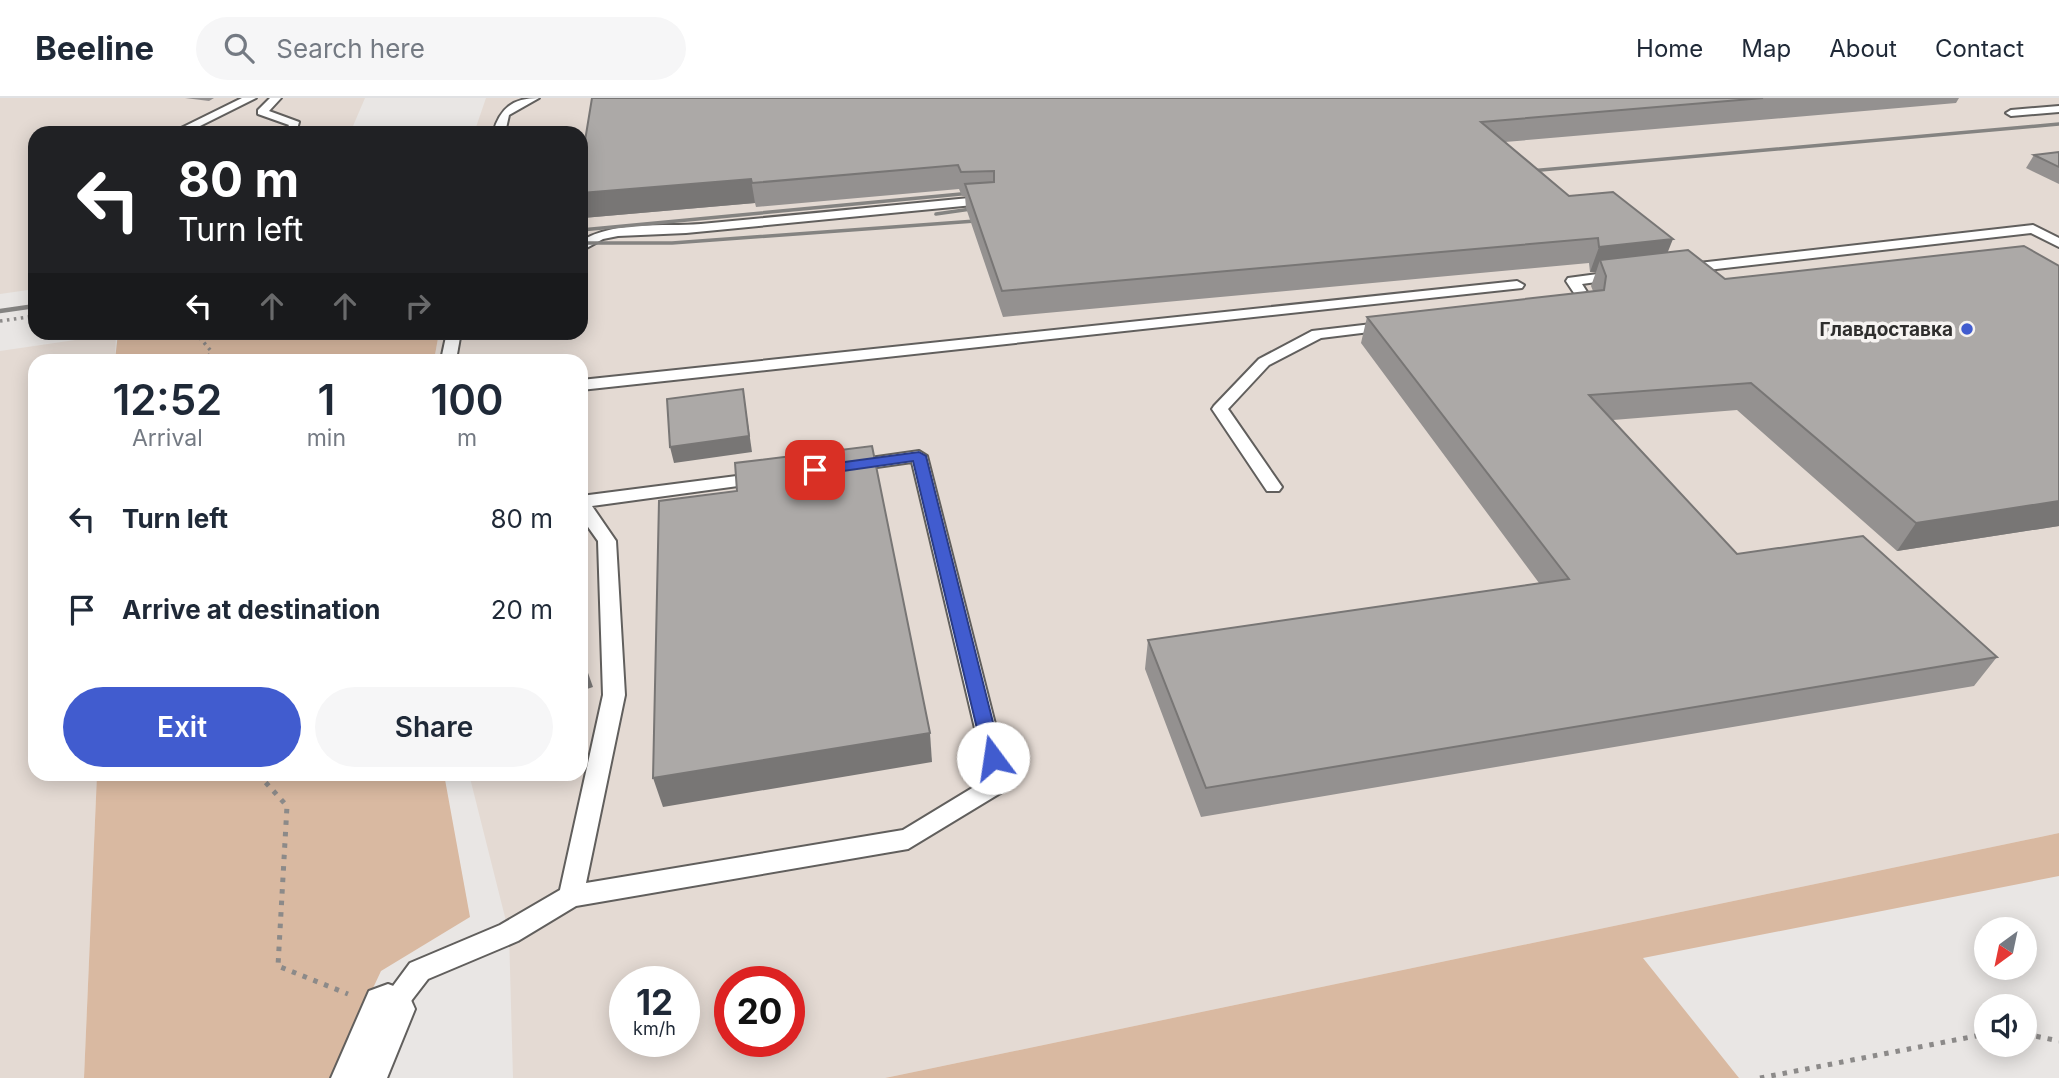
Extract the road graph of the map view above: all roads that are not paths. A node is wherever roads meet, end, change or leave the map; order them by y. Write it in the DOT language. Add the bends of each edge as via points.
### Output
graph roads {
  1 [pos="251,98"];
  2 [pos="276,98"];
  3 [pos="534,98"];
  4 [pos="2059,109"];
  5 [pos="2011,113"];
  6 [pos="192,126"];
  7 [pos="294,126"];
  8 [pos="501,126"];
  9 [pos="990,200"];
  10 [pos="588,243"];
  11 [pos="2059,243"];
  12 [pos="1667,270"];
  13 [pos="1640,273"];
  14 [pos="1517,285"];
  15 [pos="1560,306"];
  16 [pos="1398,325"];
  17 [pos="588,384"];
  18 [pos="824,469"];
  19 [pos="784,474"];
  20 [pos="1273,487"];
  21 [pos="588,502"];
  22 [pos="588,513"];
  23 [pos="570,896"];
  24 [pos="388,1009"];
  25 [pos="359,1078"];
  1 -- 6 [label="lane"];
  2 -- 7 [label="lane" via="262,112"];
  3 -- 8 [label="lane" via="504,114"];
  4 -- 5 [label="lane"];
  9 -- 10 [label="lane" via="618,232"];
  11 -- 12 [label="lane" via="2032,229"];
  13 -- 15 [label="lane" via="1573,281 1587,303"];
  14 -- 17 [label="lane"];
  16 -- 20 [label="lane" via="1317,334 1264,362 1220,409"];
  18 -- 23 [label="lane" via="919,456 999,783 908,839"];
  19 -- 21 [label="lane"];
  22 -- 23 [label="lane" via="607,541 614,695"];
  23 -- 24 [label="lane" via="509,933 419,971"];
  24 -- 25 [label="street"];
}
